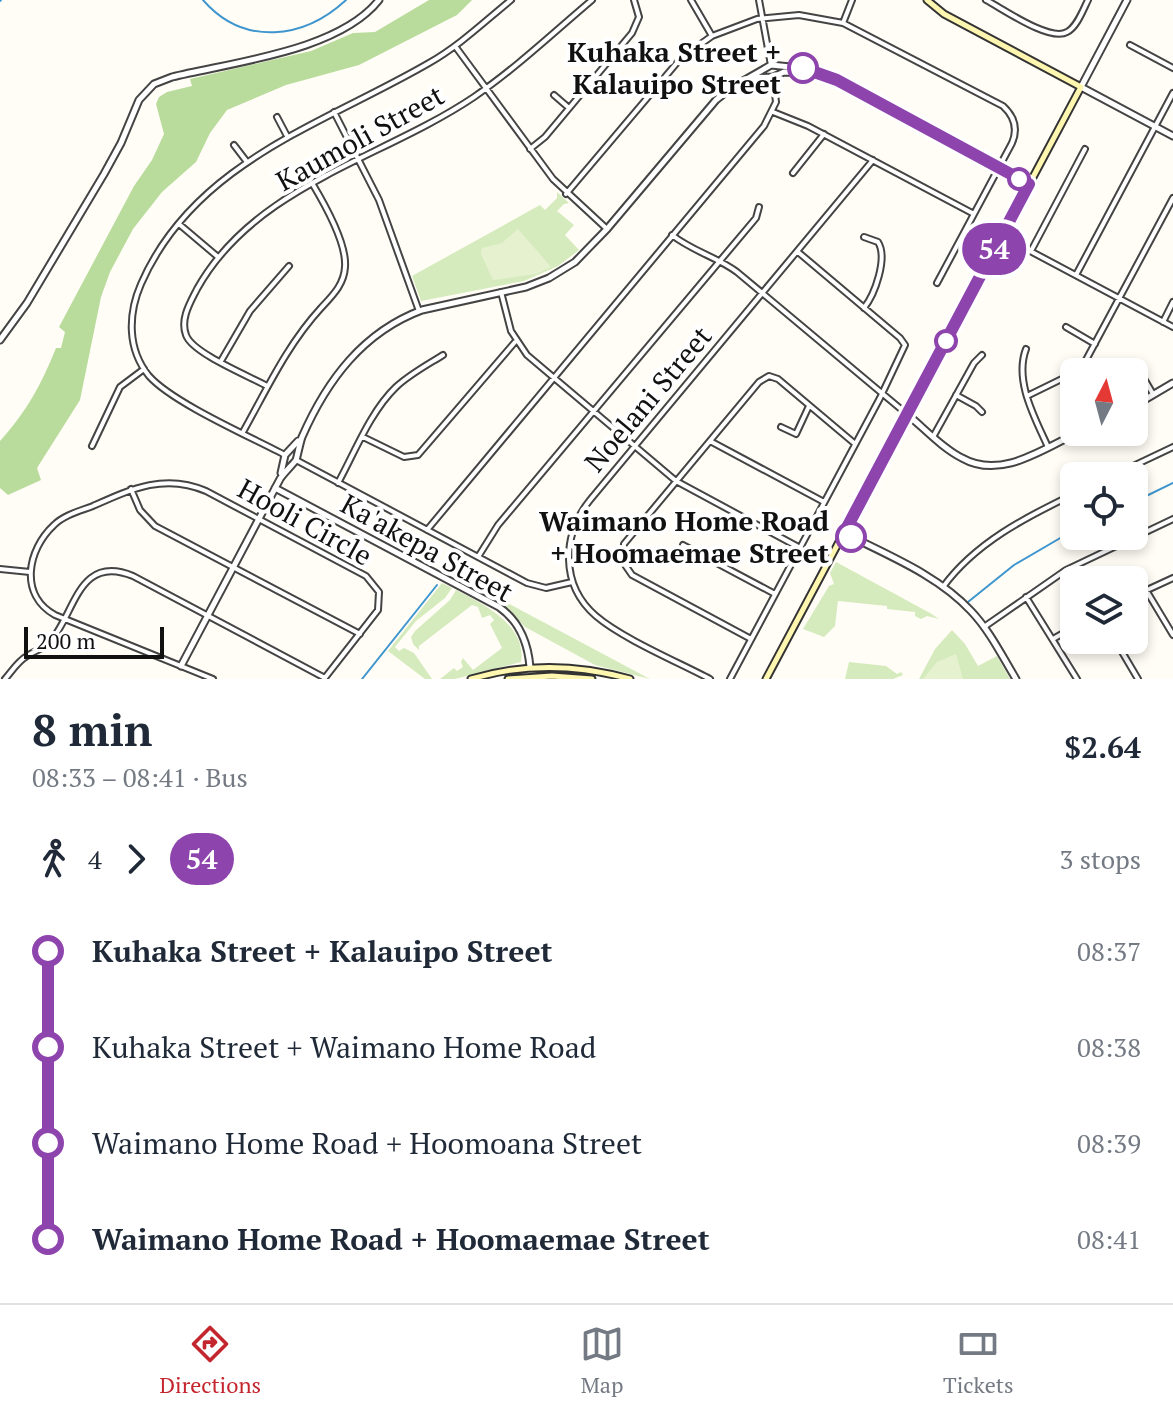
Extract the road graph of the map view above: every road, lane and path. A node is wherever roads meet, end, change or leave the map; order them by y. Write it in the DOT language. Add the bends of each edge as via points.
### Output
graph roads {
  1 [pos="379,0"];
  2 [pos="511,0"];
  3 [pos="592,0"];
  4 [pos="634,0"];
  5 [pos="691,0"];
  6 [pos="759,0"];
  7 [pos="852,0"];
  8 [pos="927,0"];
  9 [pos="986,0"];
  10 [pos="1088,0"];
  11 [pos="1127,0"];
  12 [pos="762,18"];
  13 [pos="843,23"];
  14 [pos="712,36"];
  15 [pos="1130,45"];
  16 [pos="455,46"];
  17 [pos="771,67"];
  18 [pos="1173,68"];
  19 [pos="819,73"];
  20 [pos="773,76"];
  21 [pos="747,79"];
  22 [pos="1081,87"];
  23 [pos="486,88"];
  24 [pos="1173,93"];
  25 [pos="554,95"];
  26 [pos="569,108"];
  27 [pos="773,111"];
  28 [pos="334,112"];
  29 [pos="277,117"];
  30 [pos="1155,127"];
  31 [pos="824,134"];
  32 [pos="287,136"];
  33 [pos="1173,136"];
  34 [pos="234,145"];
  35 [pos="530,149"];
  36 [pos="1085,149"];
  37 [pos="358,158"];
  38 [pos="873,160"];
  39 [pos="247,162"];
  40 [pos="1000,166"];
  41 [pos="793,173"];
  42 [pos="1030,182"];
  43 [pos="312,183"];
  44 [pos="566,194"];
  45 [pos="1173,198"];
  46 [pos="759,207"];
  47 [pos="974,214"];
  48 [pos="179,224"];
  49 [pos="607,229"];
  50 [pos="672,235"];
  51 [pos="1002,236"];
  52 [pos="864,237"];
  53 [pos="1031,251"];
  54 [pos="798,252"];
  55 [pos="218,257"];
  56 [pos="720,260"];
  57 [pos="289,266"];
  58 [pos="1076,275"];
  59 [pos="937,283"];
  60 [pos="501,292"];
  61 [pos="763,294"];
  62 [pos="1119,299"];
  63 [pos="1173,302"];
  64 [pos="864,308"];
  65 [pos="419,311"];
  66 [pos="1163,322"];
  67 [pos="1066,327"];
  68 [pos="1173,327"];
  69 [pos="0,340"];
  70 [pos="516,341"];
  71 [pos="1095,344"];
  72 [pos="1026,349"];
  73 [pos="443,355"];
  74 [pos="982,355"];
  75 [pos="1085,358"];
  76 [pos="221,361"];
  77 [pos="144,369"];
  78 [pos="553,378"];
  79 [pos="1060,380"];
  80 [pos="1173,383"];
  81 [pos="267,386"];
  82 [pos="1148,386"];
  83 [pos="882,393"];
  84 [pos="956,395"];
  85 [pos="1027,396"];
  86 [pos="1154,396"];
  87 [pos="1148,399"];
  88 [pos="809,406"];
  89 [pos="593,411"];
  90 [pos="982,412"];
  91 [pos="908,415"];
  92 [pos="781,427"];
  93 [pos="243,432"];
  94 [pos="363,437"];
  95 [pos="933,437"];
  96 [pos="710,441"];
  97 [pos="1060,441"];
  98 [pos="854,443"];
  99 [pos="92,446"];
  100 [pos="635,446"];
  101 [pos="1048,447"];
  102 [pos="1173,447"];
  103 [pos="291,458"];
  104 [pos="1141,462"];
  105 [pos="676,481"];
  106 [pos="338,483"];
  107 [pos="275,488"];
  108 [pos="131,489"];
  109 [pos="1060,501"];
  110 [pos="824,502"];
  111 [pos="259,519"];
  112 [pos="1173,519"];
  113 [pos="427,530"];
  114 [pos="844,533"];
  115 [pos="683,545"];
  116 [pos="799,548"];
  117 [pos="478,557"];
  118 [pos="828,563"];
  119 [pos="233,567"];
  120 [pos="0,569"];
  121 [pos="30,572"];
  122 [pos="1173,578"];
  123 [pos="572,582"];
  124 [pos="943,587"];
  125 [pos="1148,589"];
  126 [pos="1148,593"];
  127 [pos="775,594"];
  128 [pos="1026,597"];
  129 [pos="207,616"];
  130 [pos="63,618"];
  131 [pos="984,627"];
  132 [pos="360,634"];
  133 [pos="1060,635"];
  134 [pos="1173,635"];
  135 [pos="751,639"];
  136 [pos="1053,639"];
  137 [pos="1123,654"];
  138 [pos="181,666"];
  139 [pos="530,667"];
  140 [pos="531,676"];
  141 [pos="5,679"];
  142 [pos="213,679"];
  143 [pos="324,679"];
  144 [pos="471,679"];
  145 [pos="508,679"];
  146 [pos="592,679"];
  147 [pos="630,679"];
  148 [pos="710,679"];
  149 [pos="730,679"];
  150 [pos="766,679"];
  151 [pos="1016,679"];
  152 [pos="1077,679"];
  153 [pos="1138,679"];
  1 -- 69 [label="street" via="357,21 317,41 172,77 149,88 104,174"];
  2 -- 16 [label="street"];
  3 -- 23 [label="street, Kaumoli Street"];
  4 -- 26 [label="street" via="639,17 635,29"];
  5 -- 14 [label="street"];
  6 -- 12 [label="street"];
  7 -- 13 [label="street"];
  8 -- 22 [label="main road"];
  9 -- 10 [label="street" via="1045,32 1059,34 1071,29"];
  11 -- 22 [label="street"];
  12 -- 13 [label="street" via="799,15"];
  12 -- 14 [label="street"];
  12 -- 17 [label="street"];
  13 -- 40 [label="street" via="1007,109 1015,134"];
  14 -- 44 [label="street" via="671,69"];
  15 -- 18 [label="street"];
  16 -- 23 [label="street"];
  16 -- 28 [label="street"];
  17 -- 19 [label="street"];
  17 -- 20 [label="street"];
  17 -- 20 [label="street"];
  17 -- 21 [label="street"];
  19 -- 20 [label="street"];
  19 -- 40 [label="street"];
  20 -- 21 [label="street"];
  20 -- 27 [label="street"];
  21 -- 49 [label="street" via="716,100"];
  22 -- 30 [label="street"];
  22 -- 42 [label="main road"];
  23 -- 35 [label="street"];
  23 -- 37 [label="street, Kaumoli Street"];
  24 -- 30 [label="street"];
  25 -- 26 [label="street"];
  26 -- 35 [label="street"];
  27 -- 31 [label="street"];
  27 -- 50 [label="street"];
  28 -- 32 [label="street"];
  28 -- 37 [label="street"];
  29 -- 32 [label="street"];
  30 -- 33 [label="street"];
  30 -- 58 [label="street"];
  31 -- 38 [label="street"];
  31 -- 41 [label="street"];
  32 -- 39 [label="street"];
  34 -- 39 [label="street"];
  35 -- 44 [label="street"];
  36 -- 53 [label="street"];
  37 -- 43 [label="street, Kaumoli Street"];
  37 -- 65 [label="street" via="387,219"];
  38 -- 47 [label="street"];
  38 -- 54 [label="street, Noelani Street"];
  39 -- 48 [label="street"];
  40 -- 42 [label="street"];
  40 -- 47 [label="street"];
  42 -- 51 [label="main road"];
  43 -- 55 [label="street, Kaumoli Street"];
  43 -- 81 [label="street" via="343,250 344,276 290,345"];
  44 -- 49 [label="street"];
  45 -- 62 [label="street"];
  46 -- 56 [label="street" via="756,218"];
  47 -- 59 [label="street"];
  48 -- 55 [label="street"];
  48 -- 77 [label="street" via="152,261 134,303 133,337"];
  49 -- 60 [label="street" via="561,272"];
  50 -- 56 [label="street"];
  50 -- 78 [label="street"];
  51 -- 53 [label="street"];
  51 -- 91 [label="main road"];
  52 -- 64 [label="street" via="878,242 882,251"];
  53 -- 58 [label="street"];
  54 -- 61 [label="street, Noelani Street"];
  54 -- 64 [label="street"];
  55 -- 76 [label="street, Kaumoli Street" via="184,322 190,343"];
  56 -- 61 [label="street"];
  56 -- 89 [label="street"];
  57 -- 76 [label="street" via="250,311"];
  58 -- 62 [label="street"];
  60 -- 65 [label="street"];
  60 -- 70 [label="street"];
  61 -- 83 [label="street"];
  61 -- 100 [label="street, Noelani Street"];
  62 -- 66 [label="street"];
  62 -- 71 [label="street"];
  63 -- 66 [label="street"];
  64 -- 83 [label="street" via="905,345"];
  65 -- 103 [label="street" via="383,329 350,357"];
  66 -- 68 [label="street"];
  67 -- 71 [label="street"];
  70 -- 78 [label="street"];
  70 -- 94 [label="street" via="418,455 404,457"];
  71 -- 75 [label="street"];
  72 -- 85 [label="street" via="1022,360"];
  73 -- 94 [label="street" via="395,388"];
  74 -- 84 [label="street"];
  76 -- 81 [label="street, Kaumoli Street"];
  77 -- 93 [label="street" via="167,392"];
  77 -- 99 [label="street" via="120,387"];
  78 -- 89 [label="street"];
  78 -- 113 [label="street"];
  79 -- 85 [label="street"];
  80 -- 86 [label="street"];
  81 -- 93 [label="street"];
  82 -- 86 [label="street"];
  83 -- 91 [label="street"];
  83 -- 98 [label="street"];
  84 -- 90 [label="street"];
  84 -- 95 [label="street"];
  85 -- 101 [label="street"];
  86 -- 87 [label="street"];
  88 -- 92 [label="street" via="796,434"];
  88 -- 96 [label="street" via="769,376"];
  88 -- 98 [label="street"];
  89 -- 100 [label="street"];
  89 -- 117 [label="street" via="498,525"];
  91 -- 95 [label="street"];
  91 -- 114 [label="main road"];
  93 -- 103 [label="street"];
  94 -- 106 [label="street"];
  95 -- 101 [label="street" via="966,461 990,466 1013,463"];
  96 -- 105 [label="street"];
  96 -- 110 [label="street"];
  97 -- 101 [label="street"];
  98 -- 110 [label="street"];
  100 -- 105 [label="street"];
  100 -- 123 [label="street, Noelani Street" via="573,526 568,555"];
  102 -- 104 [label="street"];
  103 -- 106 [label="street"];
  103 -- 107 [label="street"];
  105 -- 116 [label="street"];
  105 -- 135 [label="street" via="626,541 625,567 637,579"];
  106 -- 113 [label="street"];
  107 -- 111 [label="street"];
  107 -- 139 [label="street, Ka'akepa Street" via="499,607 519,629"];
  108 -- 111 [label="street, Hooli Circle" via="160,482 187,484"];
  108 -- 119 [label="street" via="155,526"];
  108 -- 121 [label="street, Hooli Circle" via="56,522"];
  109 -- 124 [label="street" via="987,544"];
  110 -- 116 [label="street"];
  111 -- 119 [label="street"];
  111 -- 132 [label="street, Hooli Circle" via="374,583 378,610"];
  112 -- 128 [label="street" via="1066,570"];
  113 -- 117 [label="street"];
  114 -- 118 [label="main road"];
  114 -- 124 [label="street"];
  115 -- 127 [label="street"];
  116 -- 118 [label="street"];
  116 -- 127 [label="street"];
  117 -- 123 [label="street" via="533,586"];
  118 -- 150 [label="main road"];
  119 -- 129 [label="street"];
  119 -- 132 [label="street"];
  120 -- 121 [label="street"];
  121 -- 130 [label="street" via="37,600"];
  122 -- 125 [label="street"];
  123 -- 148 [label="street" via="602,621"];
  124 -- 131 [label="street"];
  126 -- 134 [label="street"];
  127 -- 135 [label="street"];
  128 -- 131 [label="street"];
  128 -- 136 [label="street"];
  129 -- 130 [label="street" via="133,576 112,572 84,584"];
  129 -- 138 [label="street"];
  129 -- 143 [label="street"];
  130 -- 138 [label="street"];
  130 -- 141 [label="street" via="49,643 23,658"];
  131 -- 151 [label="street"];
  132 -- 143 [label="street, Hooli Circle"];
  133 -- 136 [label="street"];
  135 -- 149 [label="street"];
  136 -- 152 [label="street"];
  137 -- 153 [label="street"];
  138 -- 142 [label="street"];
  139 -- 140 [label="main road"];
  139 -- 144 [label="main road"];
  139 -- 147 [label="main road" via="575,668"];
  140 -- 145 [label="main road"];
  140 -- 146 [label="main road"];
}
